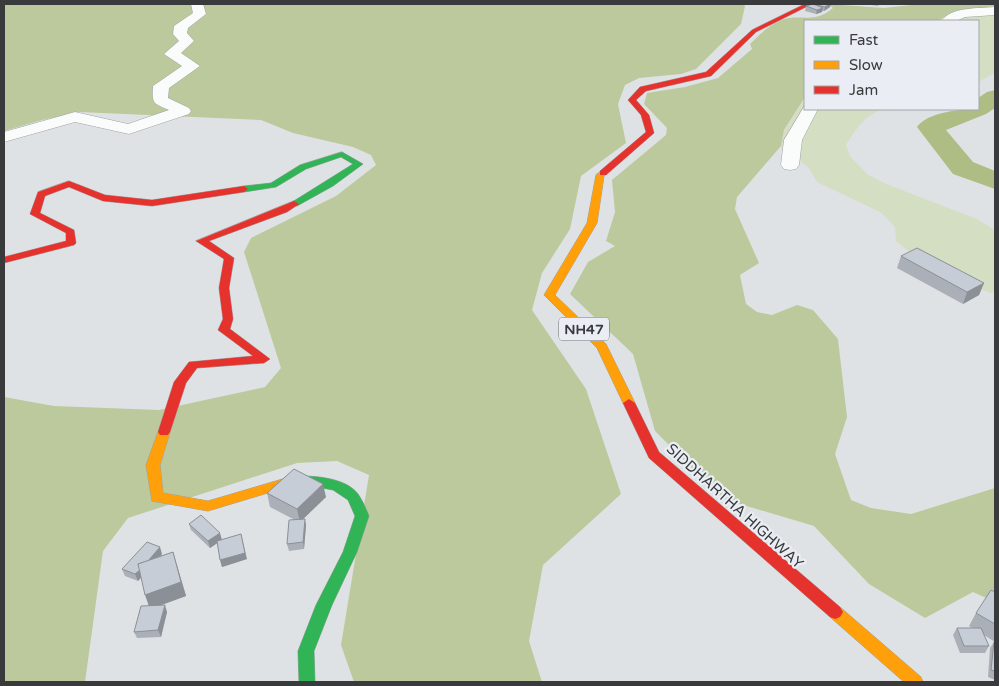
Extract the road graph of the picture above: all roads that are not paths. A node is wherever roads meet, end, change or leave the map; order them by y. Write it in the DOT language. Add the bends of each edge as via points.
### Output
graph roads {
  1 [pos="197,4"];
  2 [pos="809,4"];
  3 [pos="995,11"];
  4 [pos="949,20"];
  5 [pos="809,110"];
  6 [pos="4,137"];
  7 [pos="790,164"];
  8 [pos="4,260"];
  9 [pos="306,682"];
  10 [pos="915,682"];
  1 -- 6 [label="street" via="200,14 181,26 180,34 188,41 171,54 193,66 161,86 160,100 183,111 129,129 75,117"];
  2 -- 10 [label="main road, SIDDHARTHA HIGHWAY / NH47" via="754,31 708,74 643,89 632,100 646,115 650,133 600,175 592,223 549,296 602,346 654,455"];
  3 -- 4 [label="street" via="967,12"];
  5 -- 7 [label="street" via="793,140"];
  8 -- 9 [label="main road" via="71,243 71,232 35,214 41,194 69,184 102,198 152,203 273,185 303,167 342,154 359,164 284,210 201,241 229,258 224,288 228,319 224,330 264,359 193,365 180,382 153,465 157,497 208,506 294,481 324,482 352,495 362,516 350,552 306,651"];
}
